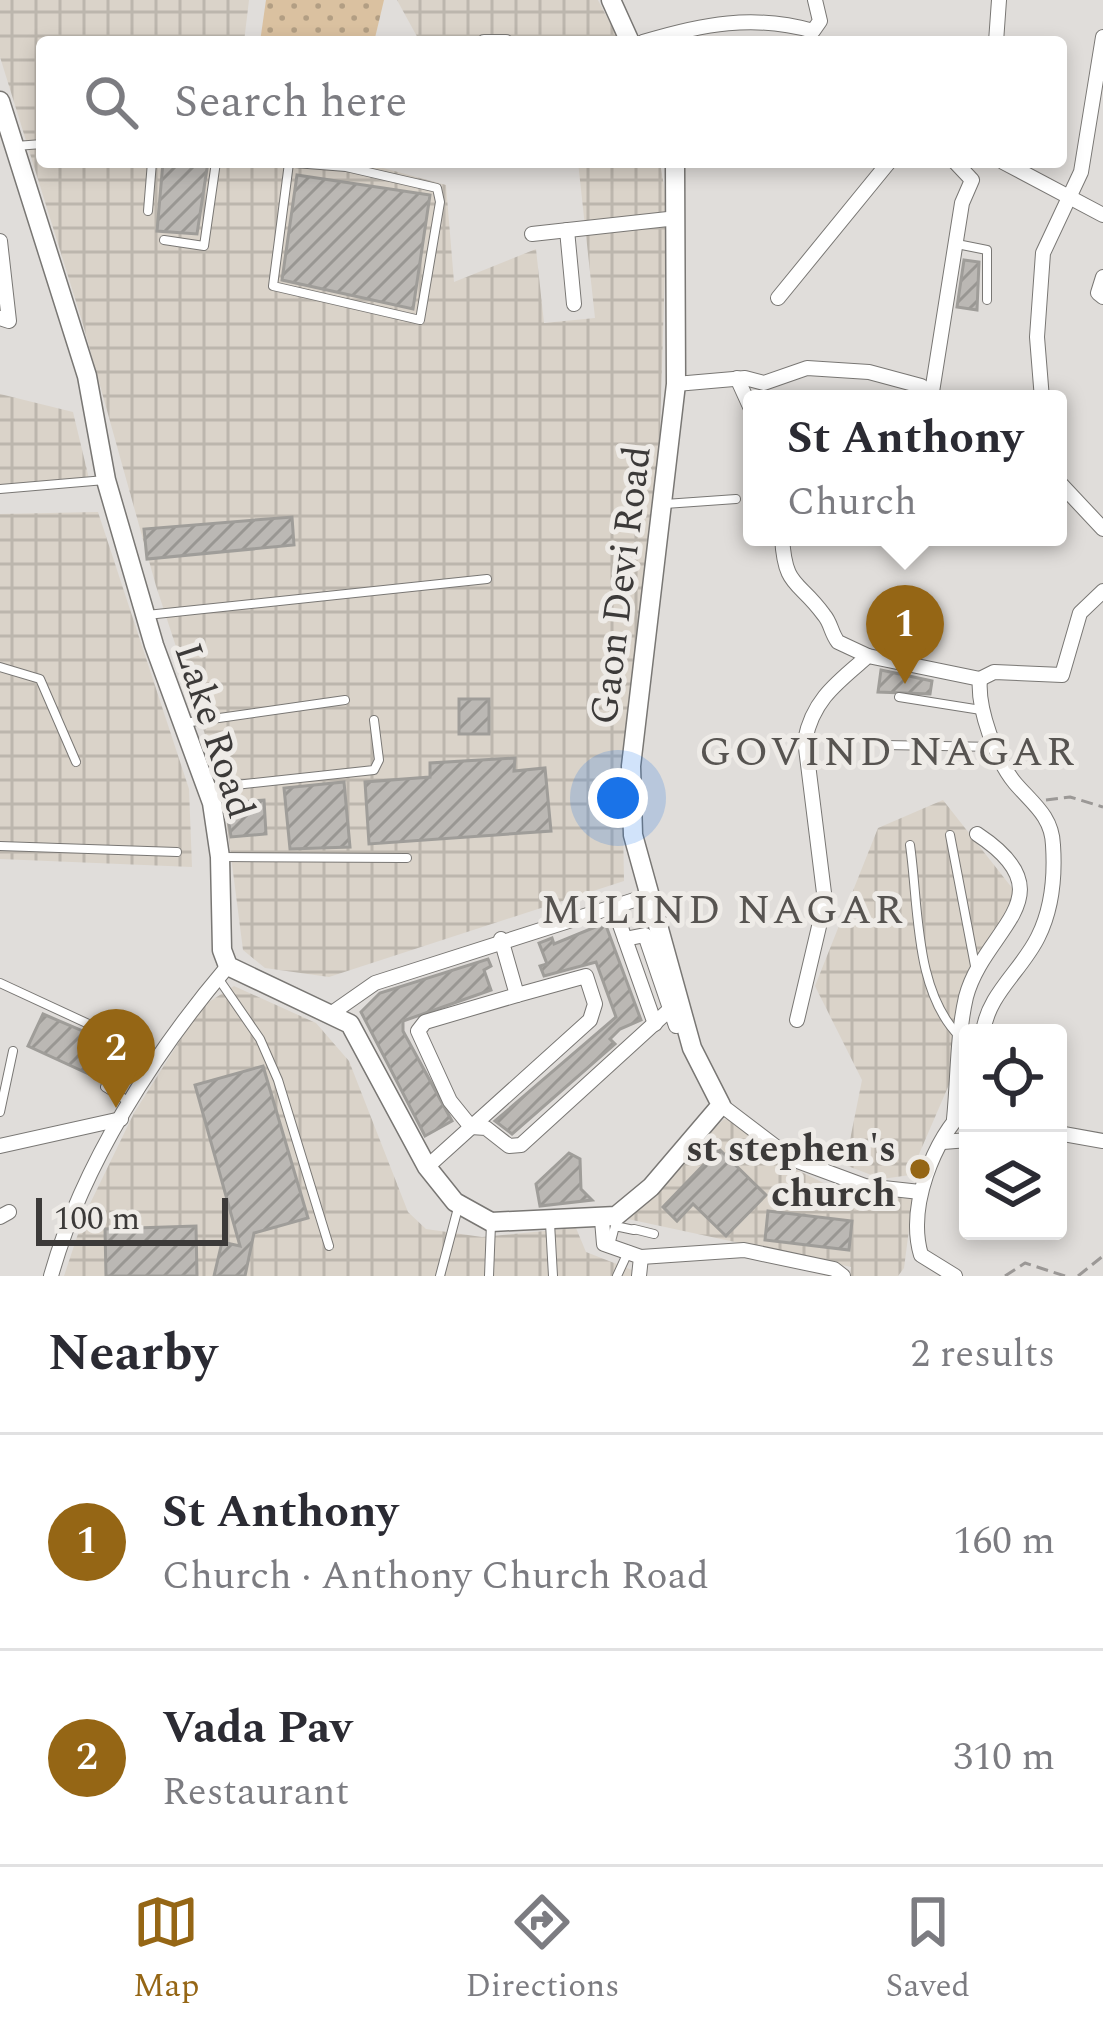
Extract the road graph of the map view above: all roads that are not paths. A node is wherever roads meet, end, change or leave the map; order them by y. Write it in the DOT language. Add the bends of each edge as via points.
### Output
graph roads {
  1 [pos="611,0"];
  2 [pos="815,0"];
  3 [pos="999,0"];
  4 [pos="628,36"];
  5 [pos="662,36"];
  6 [pos="996,36"];
  7 [pos="1103,37"];
  8 [pos="0,101"];
  9 [pos="36,144"];
  10 [pos="16,146"];
  11 [pos="152,168"];
  12 [pos="215,168"];
  13 [pos="285,168"];
  14 [pos="360,168"];
  15 [pos="675,168"];
  16 [pos="884,168"];
  17 [pos="961,168"];
  18 [pos="1017,168"];
  19 [pos="1069,199"];
  20 [pos="148,211"];
  21 [pos="1103,215"];
  22 [pos="677,218"];
  23 [pos="567,230"];
  24 [pos="532,234"];
  25 [pos="164,240"];
  26 [pos="0,241"];
  27 [pos="957,244"];
  28 [pos="1103,277"];
  29 [pos="1103,297"];
  30 [pos="778,298"];
  31 [pos="987,300"];
  32 [pos="574,304"];
  33 [pos="0,319"];
  34 [pos="736,378"];
  35 [pos="676,384"];
  36 [pos="921,390"];
  37 [pos="937,390"];
  38 [pos="1041,390"];
  39 [pos="743,392"];
  40 [pos="106,480"];
  41 [pos="0,489"];
  42 [pos="1067,492"];
  43 [pos="736,499"];
  44 [pos="664,505"];
  45 [pos="1103,530"];
  46 [pos="783,546"];
  47 [pos="487,579"];
  48 [pos="1103,591"];
  49 [pos="146,615"];
  50 [pos="868,656"];
  51 [pos="0,667"];
  52 [pos="980,679"];
  53 [pos="899,698"];
  54 [pos="345,700"];
  55 [pos="983,710"];
  56 [pos="374,720"];
  57 [pos="183,723"];
  58 [pos="884,746"];
  59 [pos="999,747"];
  60 [pos="76,762"];
  61 [pos="207,788"];
  62 [pos="977,833"];
  63 [pos="950,835"];
  64 [pos="910,845"];
  65 [pos="0,846"];
  66 [pos="177,853"];
  67 [pos="220,857"];
  68 [pos="406,858"];
  69 [pos="650,895"];
  70 [pos="613,905"];
  71 [pos="501,938"];
  72 [pos="625,939"];
  73 [pos="223,972"];
  74 [pos="977,972"];
  75 [pos="0,983"];
  76 [pos="518,995"];
  77 [pos="674,1006"];
  78 [pos="332,1013"];
  79 [pos="797,1020"];
  80 [pos="655,1024"];
  81 [pos="963,1024"];
  82 [pos="985,1024"];
  83 [pos="676,1026"];
  84 [pos="959,1036"];
  85 [pos="14,1051"];
  86 [pos="959,1061"];
  87 [pos="133,1104"];
  88 [pos="721,1106"];
  89 [pos="0,1112"];
  90 [pos="959,1114"];
  91 [pos="121,1119"];
  92 [pos="954,1119"];
  93 [pos="0,1127"];
  94 [pos="471,1127"];
  95 [pos="1067,1135"];
  96 [pos="959,1141"];
  97 [pos="1103,1141"];
  98 [pos="944,1142"];
  99 [pos="2,1145"];
  100 [pos="425,1166"];
  101 [pos="920,1192"];
  102 [pos="457,1203"];
  103 [pos="491,1222"];
  104 [pos="550,1223"];
  105 [pos="607,1224"];
  106 [pos="654,1234"];
  107 [pos="328,1246"];
  108 [pos="636,1251"];
  109 [pos="51,1276"];
  110 [pos="440,1276"];
  111 [pos="489,1276"];
  112 [pos="553,1276"];
  113 [pos="617,1276"];
  114 [pos="639,1276"];
  115 [pos="843,1276"];
  116 [pos="956,1276"];
  1 -- 4 [label="street"];
  2 -- 5 [label="street" via="820,21 813,32 759,19"];
  3 -- 6 [label="street"];
  7 -- 19 [label="street" via="1081,172"];
  8 -- 10 [label="street, Lake Road"];
  9 -- 10 [label="lane"];
  10 -- 40 [label="street, Lake Road" via="86,376"];
  11 -- 20 [label="lane"];
  12 -- 25 [label="lane" via="204,246"];
  13 -- 14 [label="lane" via="273,286 420,320 437,188"];
  15 -- 22 [label="street, Gaon Devi Road"];
  16 -- 30 [label="street"];
  17 -- 27 [label="street" via="972,179"];
  18 -- 19 [label="street"];
  19 -- 21 [label="street"];
  19 -- 38 [label="street" via="1043,254"];
  22 -- 23 [label="street"];
  22 -- 35 [label="street, Gaon Devi Road"];
  23 -- 24 [label="street"];
  23 -- 32 [label="street"];
  26 -- 33 [label="street" via="9,321"];
  27 -- 31 [label="lane" via="987,250"];
  27 -- 37 [label="street"];
  28 -- 29 [label="street"];
  34 -- 35 [label="street"];
  34 -- 36 [label="street" via="764,382 807,368 869,372"];
  34 -- 39 [label="street"];
  35 -- 44 [label="street, Gaon Devi Road"];
  40 -- 41 [label="lane"];
  40 -- 49 [label="street, Lake Road"];
  42 -- 45 [label="street"];
  43 -- 44 [label="lane"];
  44 -- 69 [label="street, Gaon Devi Road" via="631,766 633,835"];
  46 -- 50 [label="street" via="794,587 828,619 838,643"];
  47 -- 49 [label="lane"];
  48 -- 52 [label="street" via="1080,614 1062,675 994,672"];
  49 -- 57 [label="street, Lake Road"];
  50 -- 52 [label="street"];
  50 -- 79 [label="street" via="820,697 805,740 825,901"];
  51 -- 60 [label="lane" via="40,679"];
  52 -- 55 [label="street"];
  53 -- 55 [label="lane"];
  54 -- 57 [label="lane"];
  55 -- 59 [label="street"];
  56 -- 61 [label="lane" via="374,770"];
  57 -- 61 [label="street, Lake Road"];
  58 -- 59 [label="lane"];
  59 -- 82 [label="street" via="1012,780 1044,812 1054,840 1052,894 1039,936"];
  61 -- 67 [label="street, Lake Road"];
  62 -- 74 [label="street" via="1007,854 1020,885 1019,911"];
  63 -- 74 [label="lane"];
  64 -- 84 [label="lane" via="928,981 940,1017"];
  65 -- 66 [label="lane"];
  67 -- 68 [label="lane"];
  67 -- 73 [label="street, Lake Road"];
  69 -- 70 [label="street"];
  69 -- 77 [label="street, Gaon Devi Road"];
  70 -- 71 [label="street"];
  70 -- 72 [label="street"];
  71 -- 76 [label="street"];
  71 -- 78 [label="street" via="375,983"];
  72 -- 77 [label="street" via="645,935"];
  72 -- 80 [label="street"];
  73 -- 78 [label="street"];
  73 -- 87 [label="street"];
  73 -- 107 [label="lane" via="278,1080"];
  74 -- 81 [label="street"];
  75 -- 87 [label="lane" via="121,1039 105,1088"];
  76 -- 94 [label="street" via="425,1022 418,1031"];
  76 -- 94 [label="street" via="586,976 596,1004 590,1021"];
  77 -- 80 [label="street"];
  77 -- 83 [label="street"];
  77 -- 88 [label="street, Gaon Devi Road"];
  78 -- 100 [label="street" via="350,1024"];
  80 -- 94 [label="street" via="521,1144"];
  85 -- 89 [label="lane"];
  86 -- 92 [label="street"];
  87 -- 91 [label="street"];
  88 -- 101 [label="street, Gaon Devi Road" via="792,1159 865,1186"];
  88 -- 105 [label="street"];
  90 -- 92 [label="street"];
  91 -- 99 [label="street"];
  91 -- 109 [label="street" via="70,1208"];
  92 -- 98 [label="street"];
  93 -- 99 [label="lane"];
  94 -- 100 [label="street"];
  95 -- 97 [label="street"];
  96 -- 98 [label="street"];
  98 -- 101 [label="street"];
  100 -- 102 [label="street" via="438,1197"];
  101 -- 116 [label="street" via="922,1255"];
  102 -- 103 [label="street"];
  102 -- 110 [label="lane"];
  103 -- 104 [label="street"];
  103 -- 111 [label="lane"];
  104 -- 105 [label="street"];
  104 -- 112 [label="lane"];
  105 -- 106 [label="lane"];
  105 -- 108 [label="street" via="602,1241"];
  108 -- 113 [label="lane"];
  108 -- 114 [label="street"];
  108 -- 115 [label="street" via="744,1250"];
}
